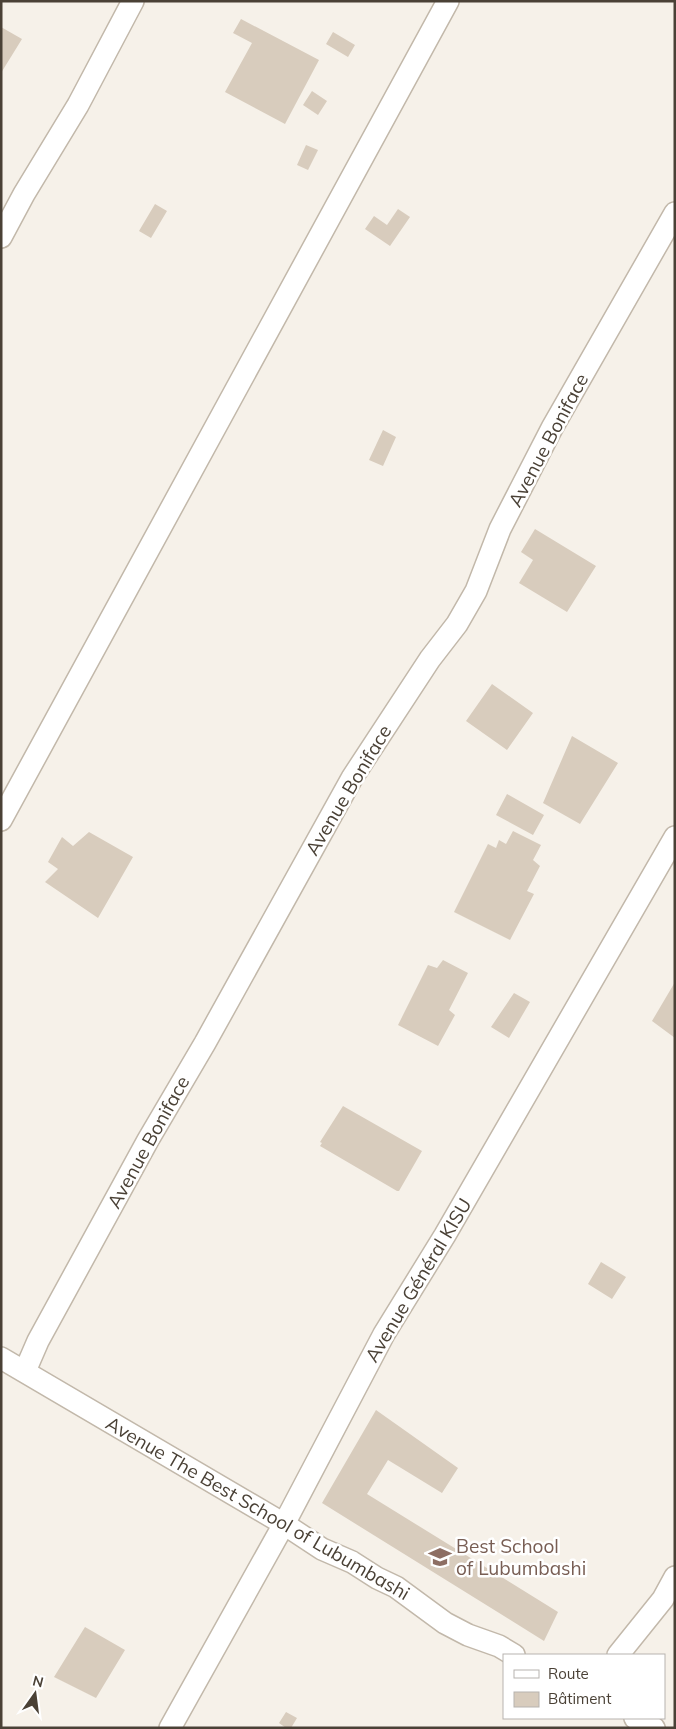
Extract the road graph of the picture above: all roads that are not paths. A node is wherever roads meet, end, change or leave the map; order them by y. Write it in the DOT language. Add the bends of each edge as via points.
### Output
graph roads {
  1 [pos="133,1"];
  2 [pos="448,1"];
  3 [pos="675,213"];
  4 [pos="1,237"];
  5 [pos="1,820"];
  6 [pos="675,837"];
  7 [pos="1,1358"];
  8 [pos="24,1371"];
  9 [pos="284,1524"];
  10 [pos="675,1577"];
  11 [pos="512,1654"];
  12 [pos="619,1654"];
  13 [pos="637,1719"];
  14 [pos="170,1728"];
  15 [pos="654,1728"];
  1 -- 4 [label="street" via="78,105"];
  2 -- 5 [label="street"];
  3 -- 8 [label="street, Avenue Boniface" via="552,428 500,529 476,591 352,778 148,1140"];
  6 -- 9 [label="street, Avenue Général KISU" via="446,1235 384,1334"];
  7 -- 8 [label="street, Avenue The Best School of Lubumbashi"];
  8 -- 9 [label="street, Avenue The Best School of Lubumbashi"];
  9 -- 11 [label="street, Avenue The Best School of Lubumbashi" via="322,1549 396,1587 445,1623"];
  9 -- 14 [label="street, Avenue Général KISU"];
  10 -- 12 [label="street" via="663,1598"];
  13 -- 15 [label="street"];
}
